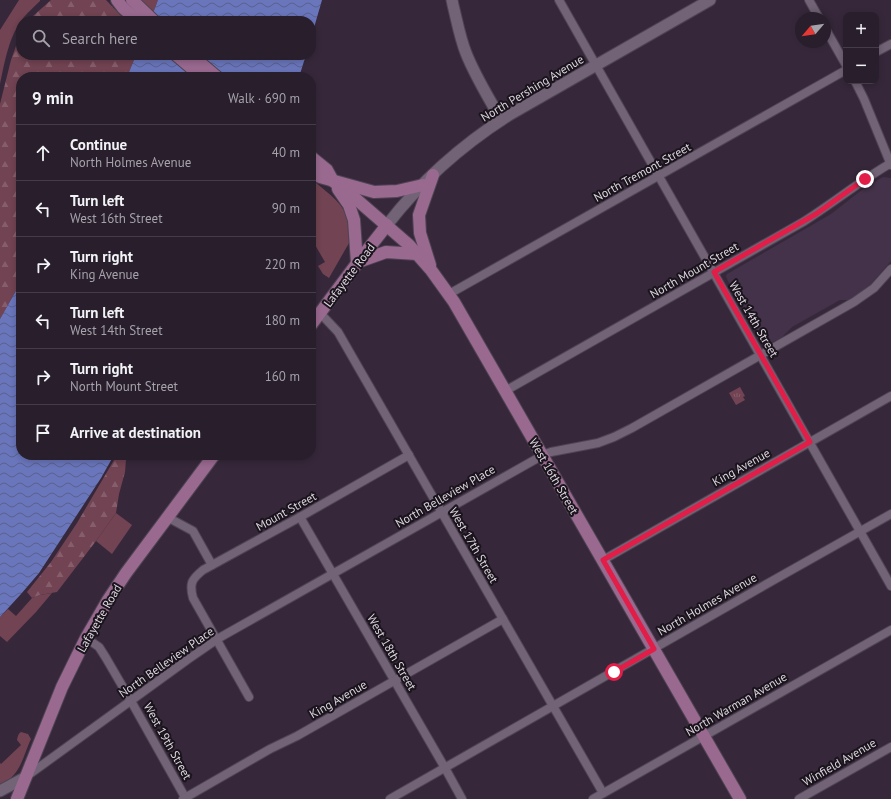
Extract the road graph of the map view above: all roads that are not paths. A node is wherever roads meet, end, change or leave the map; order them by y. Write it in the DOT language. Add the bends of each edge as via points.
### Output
graph roads {
  1 [pos="453,0"];
  2 [pos="560,0"];
  3 [pos="710,0"];
  4 [pos="809,0"];
  5 [pos="124,2"];
  6 [pos="816,12"];
  7 [pos="134,16"];
  8 [pos="146,16"];
  9 [pos="831,39"];
  10 [pos="891,44"];
  11 [pos="879,50"];
  12 [pos="182,60"];
  13 [pos="198,60"];
  14 [pos="843,60"];
  15 [pos="596,65"];
  16 [pos="196,72"];
  17 [pos="211,72"];
  18 [pos="843,72"];
  19 [pos="856,84"];
  20 [pos="501,120"];
  21 [pos="891,164"];
  22 [pos="316,170"];
  23 [pos="433,175"];
  24 [pos="659,176"];
  25 [pos="333,181"];
  26 [pos="423,185"];
  27 [pos="387,226"];
  28 [pos="417,254"];
  29 [pos="357,263"];
  30 [pos="891,269"];
  31 [pos="431,270"];
  32 [pos="714,272"];
  33 [pos="449,294"];
  34 [pos="320,313"];
  35 [pos="316,318"];
  36 [pos="760,355"];
  37 [pos="505,391"];
  38 [pos="891,396"];
  39 [pos="810,442"];
  40 [pos="409,455"];
  41 [pos="542,455"];
  42 [pos="210,460"];
  43 [pos="441,512"];
  44 [pos="891,514"];
  45 [pos="168,517"];
  46 [pos="300,517"];
  47 [pos="860,532"];
  48 [pos="603,560"];
  49 [pos="212,565"];
  50 [pos="334,574"];
  51 [pos="891,586"];
  52 [pos="503,619"];
  53 [pos="891,630"];
  54 [pos="86,638"];
  55 [pos="216,640"];
  56 [pos="654,649"];
  57 [pos="395,680"];
  58 [pos="249,697"];
  59 [pos="131,701"];
  60 [pos="553,706"];
  61 [pos="703,736"];
  62 [pos="891,747"];
  63 [pos="445,768"];
  64 [pos="26,777"];
  65 [pos="0,792"];
  66 [pos="603,793"];
  67 [pos="17,799"];
  68 [pos="185,799"];
  69 [pos="390,799"];
  70 [pos="462,799"];
  71 [pos="593,799"];
  72 [pos="740,799"];
  73 [pos="799,799"];
  1 -- 20 [label="main road" via="467,54"];
  2 -- 15 [label="street, West 14th Street"];
  3 -- 15 [label="main road, North Pershing Avenue"];
  4 -- 6 [label="street"];
  5 -- 7 [label="main road"];
  5 -- 8 [label="main road"];
  9 -- 14 [label="street"];
  10 -- 11 [label="street"];
  12 -- 16 [label="main road"];
  13 -- 17 [label="main road"];
  15 -- 20 [label="main road, North Pershing Avenue"];
  15 -- 24 [label="street, West 14th Street"];
  18 -- 24 [label="street, North Tremont Street"];
  19 -- 21 [label="street"];
  20 -- 23 [label="main road, North Pershing Avenue" via="460,150"];
  21 -- 32 [label="street, North Mount Street" via="816,214"];
  22 -- 25 [label="main road, West 16th Street" via="320,177"];
  23 -- 26 [label="main road, North Pershing Avenue"];
  23 -- 31 [label="main road" via="419,215 420,233"];
  24 -- 32 [label="street, West 14th Street"];
  24 -- 33 [label="street, North Tremont Street"];
  25 -- 26 [label="main road" via="374,192 397,191"];
  25 -- 27 [label="main road, West 16th Street"];
  25 -- 29 [label="main road" via="349,205 354,220"];
  26 -- 27 [label="main road, North Pershing Avenue"];
  27 -- 28 [label="main road, West 16th Street"];
  27 -- 29 [label="main road, Lafayette Road"];
  28 -- 29 [label="main road" via="386,252"];
  28 -- 31 [label="main road, West 16th Street"];
  29 -- 34 [label="main road, Lafayette Road"];
  30 -- 36 [label="street, North Belleview Place" via="874,288 857,301"];
  31 -- 33 [label="main road, West 16th Street"];
  32 -- 36 [label="street, West 14th Street"];
  32 -- 37 [label="street, North Mount Street"];
  33 -- 37 [label="main road, West 16th Street"];
  34 -- 35 [label="main road, Lafayette Road"];
  34 -- 40 [label="street, West 17th Street" via="338,332"];
  36 -- 39 [label="street, West 14th Street"];
  36 -- 41 [label="street, North Belleview Place" via="620,435 596,444"];
  37 -- 41 [label="main road, West 16th Street"];
  38 -- 39 [label="street, King Avenue"];
  39 -- 47 [label="street, West 14th Street"];
  39 -- 48 [label="street, King Avenue"];
  40 -- 43 [label="street, West 17th Street"];
  40 -- 46 [label="street, Mount Street"];
  41 -- 43 [label="street, North Belleview Place"];
  41 -- 48 [label="main road, West 16th Street"];
  42 -- 45 [label="main road, Lafayette Road"];
  43 -- 50 [label="street, North Belleview Place"];
  43 -- 52 [label="street, West 17th Street"];
  44 -- 47 [label="street, North Holmes Avenue"];
  45 -- 49 [label="street" via="193,531"];
  45 -- 54 [label="main road, Lafayette Road" via="115,589"];
  46 -- 49 [label="street, Mount Street"];
  46 -- 50 [label="street, West 18th Street"];
  47 -- 51 [label="street, West 14th Street"];
  47 -- 56 [label="street, North Holmes Avenue"];
  48 -- 56 [label="main road, West 16th Street"];
  49 -- 55 [label="street, Mount Street" via="194,579 191,590"];
  50 -- 55 [label="street, North Belleview Place"];
  50 -- 57 [label="street, West 18th Street"];
  52 -- 57 [label="street, King Avenue"];
  52 -- 60 [label="street, West 17th Street"];
  53 -- 61 [label="street, North Warman Avenue"];
  54 -- 59 [label="street, West 19th Street" via="102,651"];
  54 -- 64 [label="main road, Lafayette Road" via="62,687"];
  55 -- 58 [label="street"];
  55 -- 59 [label="street, North Belleview Place"];
  56 -- 60 [label="street, North Holmes Avenue"];
  56 -- 61 [label="main road, West 16th Street"];
  57 -- 63 [label="street, West 18th Street"];
  57 -- 68 [label="street, King Avenue"];
  59 -- 64 [label="street, North Belleview Place"];
  59 -- 68 [label="street, West 19th Street"];
  60 -- 63 [label="street, North Holmes Avenue"];
  60 -- 66 [label="street, West 17th Street"];
  61 -- 66 [label="street, North Warman Avenue"];
  61 -- 72 [label="main road, West 16th Street"];
  62 -- 73 [label="street, Winfield Avenue"];
  63 -- 69 [label="street, North Holmes Avenue"];
  63 -- 70 [label="street, West 18th Street"];
  64 -- 65 [label="main road"];
  64 -- 67 [label="main road, Lafayette Road"];
  66 -- 71 [label="street, North Warman Avenue"];
}
